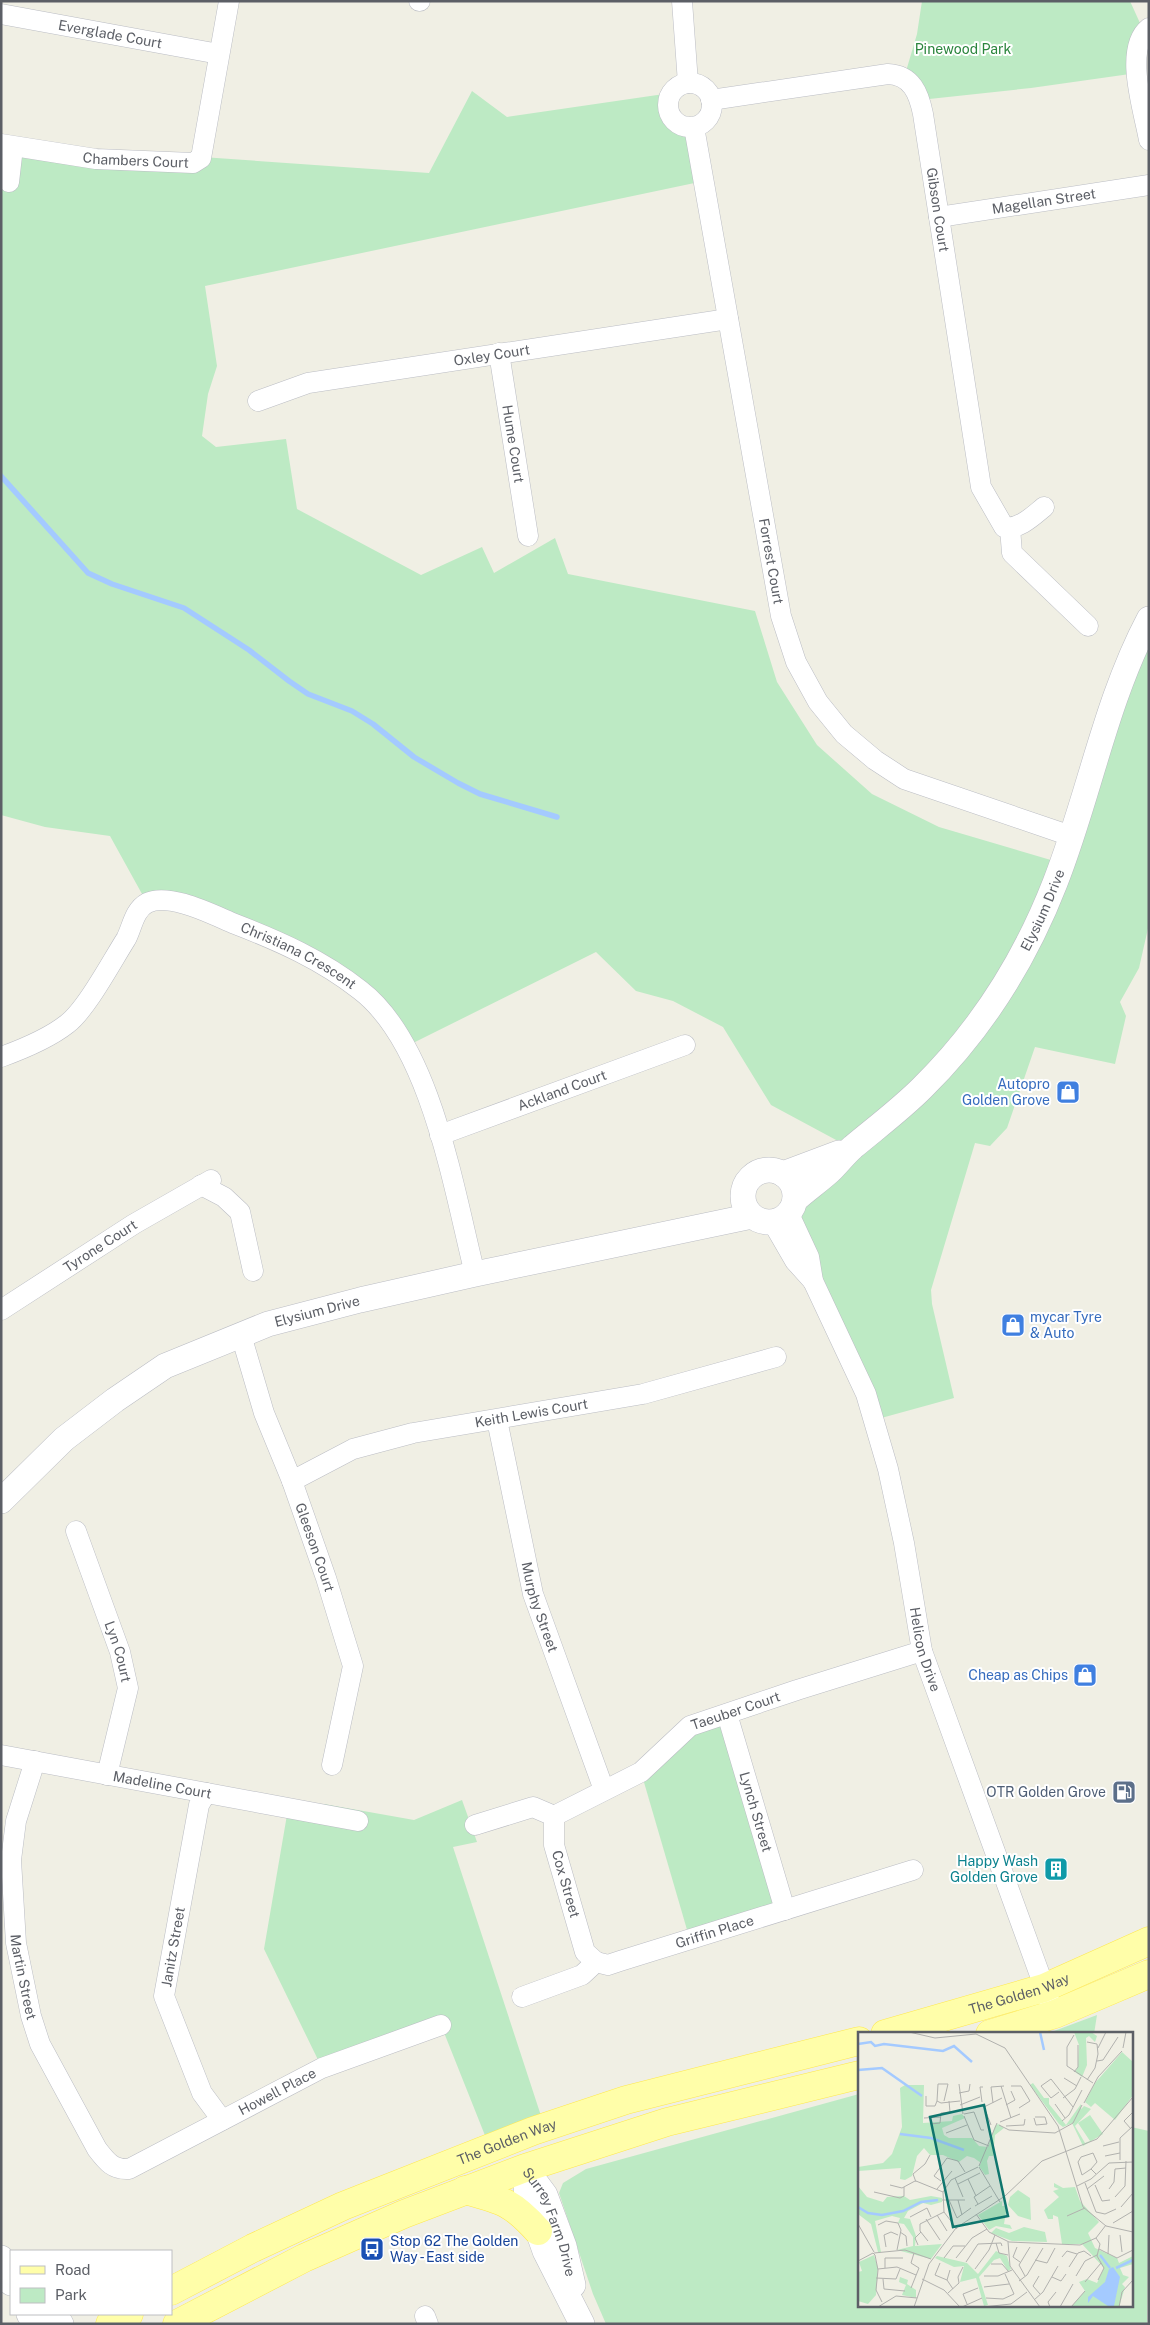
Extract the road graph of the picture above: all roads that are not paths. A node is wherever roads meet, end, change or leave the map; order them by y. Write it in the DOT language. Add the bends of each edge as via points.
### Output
graph roads {
  1 [pos="229,1"];
  2 [pos="682,1"];
  3 [pos="1,14"];
  4 [pos="1149,28"];
  5 [pos="219,54"];
  6 [pos="688,83"];
  7 [pos="711,100"];
  8 [pos="694,127"];
  9 [pos="1149,140"];
  10 [pos="7,145"];
  11 [pos="9,182"];
  12 [pos="1149,185"];
  13 [pos="939,217"];
  14 [pos="728,319"];
  15 [pos="499,354"];
  16 [pos="258,401"];
  17 [pos="1044,507"];
  18 [pos="1010,528"];
  19 [pos="528,536"];
  20 [pos="1149,619"];
  21 [pos="1088,626"];
  22 [pos="1071,836"];
  23 [pos="685,1045"];
  24 [pos="1,1057"];
  25 [pos="440,1135"];
  26 [pos="852,1148"];
  27 [pos="783,1174"];
  28 [pos="770,1211"];
  29 [pos="253,1271"];
  30 [pos="475,1274"];
  31 [pos="1,1310"];
  32 [pos="241,1335"];
  33 [pos="776,1357"];
  34 [pos="497,1420"];
  35 [pos="292,1481"];
  36 [pos="1,1501"];
  37 [pos="76,1531"];
  38 [pos="922,1651"];
  39 [pos="728,1714"];
  40 [pos="1,1755"];
  41 [pos="35,1761"];
  42 [pos="332,1765"];
  43 [pos="107,1775"];
  44 [pos="604,1790"];
  45 [pos="206,1793"];
  46 [pos="561,1812"];
  47 [pos="358,1821"];
  48 [pos="475,1825"];
  49 [pos="913,1870"];
  50 [pos="785,1910"];
  51 [pos="1149,1941"];
  52 [pos="596,1962"];
  53 [pos="1149,1974"];
  54 [pos="1044,1988"];
  55 [pos="522,1997"];
  56 [pos="1055,2014"];
  57 [pos="441,2025"];
  58 [pos="893,2032"];
  59 [pos="996,2032"];
  60 [pos="858,2041"];
  61 [pos="858,2074"];
  62 [pos="222,2120"];
  63 [pos="533,2131"];
  64 [pos="461,2161"];
  65 [pos="525,2168"];
  66 [pos="118,2170"];
  67 [pos="465,2190"];
  68 [pos="538,2231"];
  69 [pos="1,2241"];
  70 [pos="10,2251"];
  71 [pos="1,2258"];
  72 [pos="10,2280"];
  73 [pos="172,2290"];
  74 [pos="127,2315"];
  75 [pos="581,2322"];
  76 [pos="110,2324"];
  77 [pos="176,2324"];
  1 -- 5 [label="street, Chambers Court"];
  2 -- 6 [label="street"];
  3 -- 5 [label="street, Everglade Court"];
  4 -- 9 [label="street" via="1138,42 1135,64"];
  5 -- 10 [label="street, Chambers Court" via="201,158 193,163 96,159"];
  6 -- 7 [label="street" via="702,86"];
  6 -- 8 [label="street" via="671,93 668,109 677,123"];
  7 -- 8 [label="street" via="707,118"];
  7 -- 13 [label="street, Gibson Court" via="888,74 904,78 918,93"];
  8 -- 14 [label="street, Forrest Court"];
  10 -- 11 [label="street"];
  12 -- 13 [label="street, Magellan Street"];
  13 -- 18 [label="street, Gibson Court" via="981,487 1001,524"];
  14 -- 15 [label="street, Oxley Court"];
  14 -- 22 [label="street, Forrest Court" via="781,616 796,662 818,702 844,734 904,779"];
  15 -- 16 [label="street, Oxley Court" via="308,383"];
  15 -- 19 [label="street, Hume Court"];
  17 -- 18 [label="street" via="1026,522"];
  18 -- 21 [label="street" via="1012,553"];
  20 -- 22 [label="street, Elysium Drive" via="1124,674"];
  22 -- 26 [label="street, Elysium Drive" via="1036,927 989,1009 923,1087"];
  23 -- 25 [label="street, Ackland Court"];
  24 -- 25 [label="street, Christiana Crescent" via="68,1024 127,937 134,917 147,904 174,900 287,944 362,990 389,1018 414,1063"];
  25 -- 30 [label="street, Christiana Crescent"];
  26 -- 27 [label="street, Elysium Drive"];
  26 -- 28 [label="street, Elysium Drive" via="829,1172"];
  27 -- 28 [label="street" via="795,1191"];
  27 -- 28 [label="street" via="758,1172 746,1184"];
  28 -- 30 [label="street, Elysium Drive"];
  28 -- 38 [label="street, Helicon Drive" via="809,1256 813,1281 866,1394 888,1469"];
  29 -- 31 [label="street, Tyrone Court" via="240,1212 206,1182 134,1224"];
  30 -- 32 [label="street, Elysium Drive" via="314,1312"];
  32 -- 35 [label="street, Gleeson Court" via="264,1413"];
  32 -- 36 [label="street, Elysium Drive" via="166,1366 115,1400 64,1439"];
  33 -- 34 [label="street, Keith Lewis Court" via="643,1394"];
  34 -- 35 [label="street, Keith Lewis Court" via="413,1433 353,1449"];
  34 -- 44 [label="street, Murphy Street" via="533,1594"];
  35 -- 42 [label="street, Gleeson Court" via="353,1666"];
  37 -- 43 [label="street, Lyn Court" via="120,1652 128,1688"];
  38 -- 39 [label="street, Taeuber Court"];
  38 -- 54 [label="street, Helicon Drive"];
  39 -- 44 [label="street, Taeuber Court" via="690,1726 640,1772"];
  39 -- 50 [label="street, Lynch Street"];
  40 -- 41 [label="street, Madeline Court"];
  41 -- 43 [label="street, Madeline Court"];
  41 -- 66 [label="street, Martin Street" via="16,1821 11,1860 16,1944 40,2044 97,2149 108,2164"];
  43 -- 45 [label="street, Madeline Court"];
  44 -- 46 [label="street, Taeuber Court"];
  45 -- 47 [label="street, Madeline Court" via="323,1809"];
  45 -- 62 [label="street, Janitz Street" via="199,1805 164,1996 202,2092"];
  46 -- 48 [label="street" via="533,1807"];
  46 -- 52 [label="street, Cox Street" via="554,1844 585,1952"];
  49 -- 50 [label="street, Griffin Place"];
  50 -- 52 [label="street, Griffin Place" via="620,1961"];
  51 -- 54 [label="main road, The Golden Way"];
  52 -- 55 [label="street" via="582,1975"];
  53 -- 56 [label="main road"];
  54 -- 56 [label="street, Helicon Drive"];
  54 -- 58 [label="main road, The Golden Way"];
  56 -- 59 [label="main road"];
  57 -- 62 [label="street, Howell Place" via="339,2060"];
  60 -- 63 [label="main road, The Golden Way" via="626,2100"];
  61 -- 65 [label="main road" via="667,2122"];
  62 -- 66 [label="street, Howell Place" via="130,2169"];
  63 -- 64 [label="main road, The Golden Way"];
  63 -- 65 [label="main road"];
  64 -- 65 [label="main road"];
  64 -- 73 [label="main road, The Golden Way" via="343,2206"];
  65 -- 67 [label="main road"];
  65 -- 68 [label="street, Surrey Farm Drive" via="527,2200"];
  65 -- 75 [label="street, Surrey Farm Drive" via="545,2195 564,2246"];
  67 -- 68 [label="main road" via="510,2204"];
  67 -- 77 [label="main road" via="304,2258"];
  68 -- 75 [label="street, Surrey Farm Drive"];
  69 -- 70 [label="street"];
  71 -- 72 [label="street"];
  74 -- 76 [label="main road"];
}
